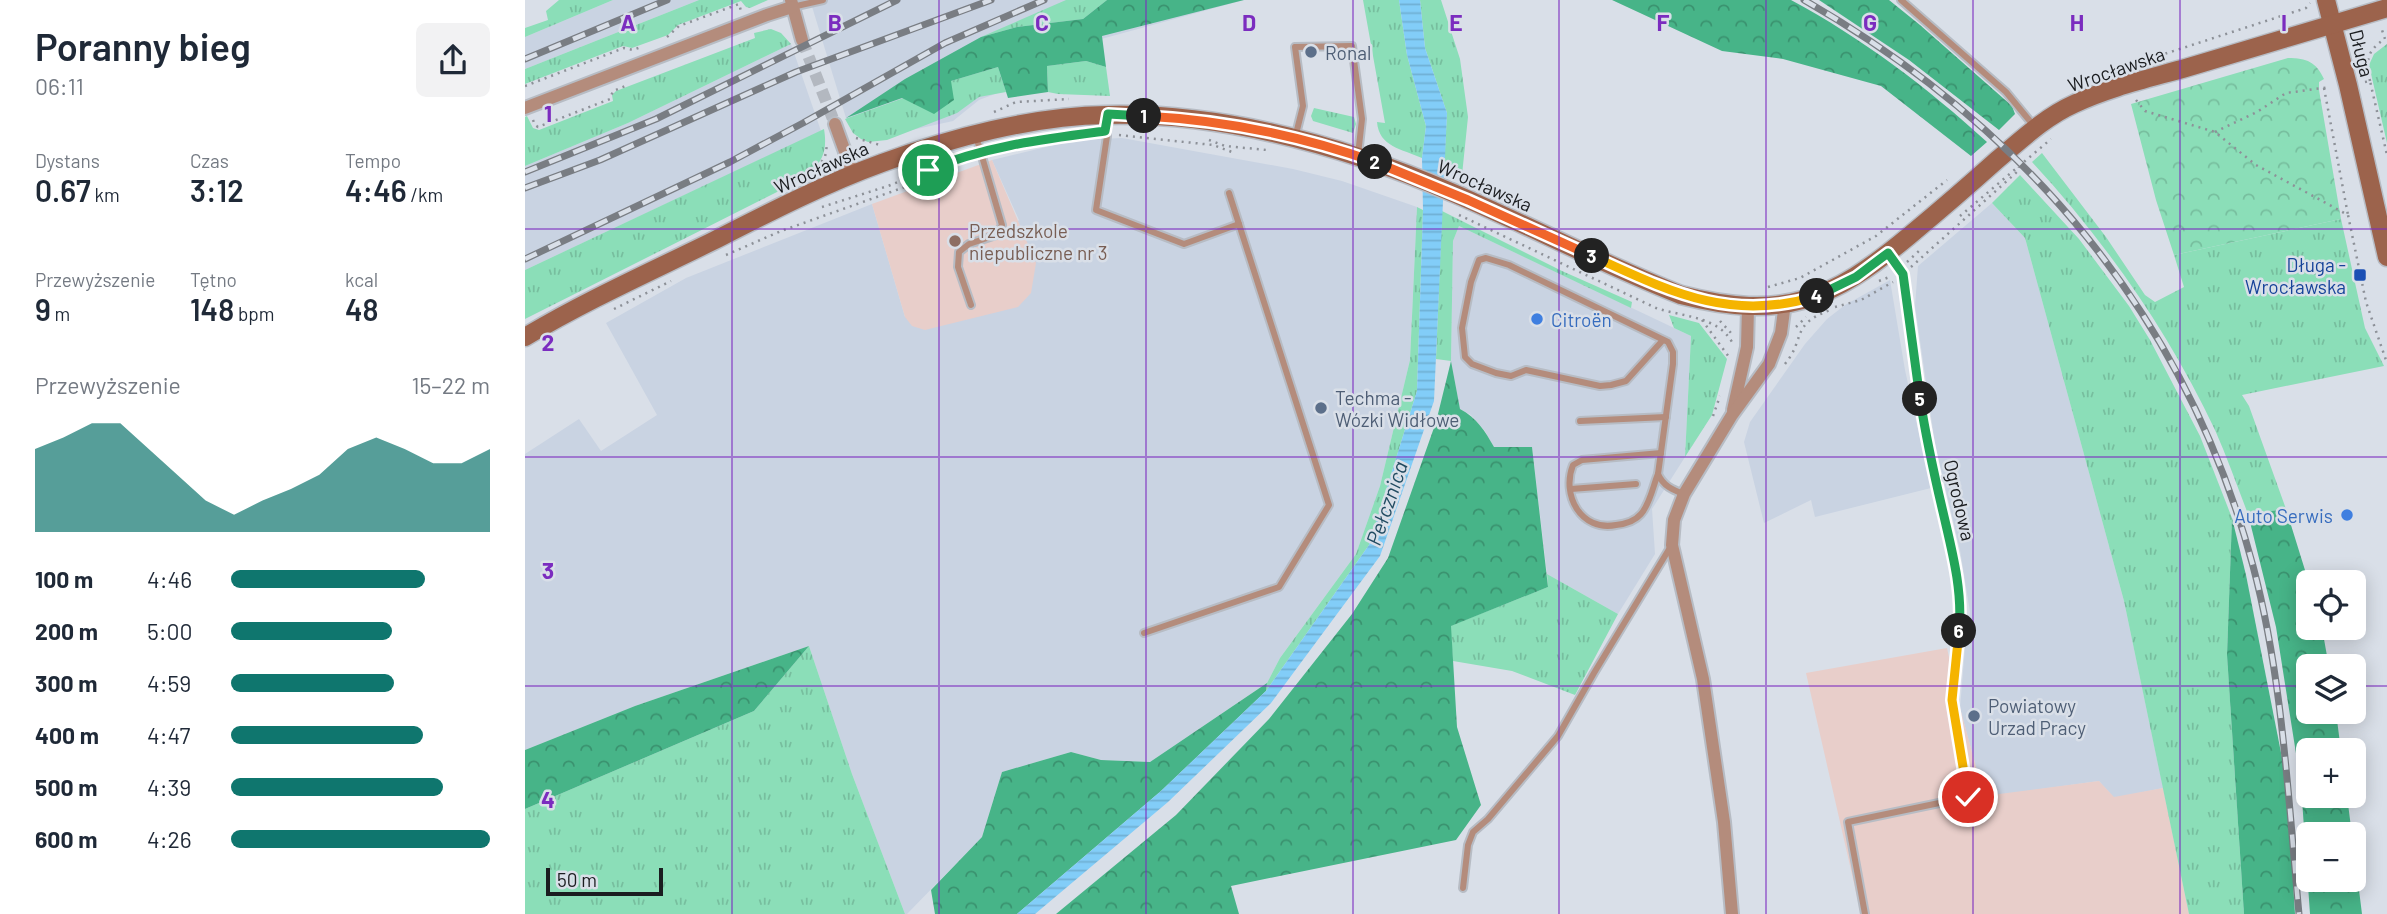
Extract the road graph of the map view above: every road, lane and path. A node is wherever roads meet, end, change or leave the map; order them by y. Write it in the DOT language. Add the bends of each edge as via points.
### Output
graph roads {
  1 [pos="823,0"];
  2 [pos="1901,0"];
  3 [pos="2316,0"];
  4 [pos="2326,0"];
  5 [pos="791,4"];
  6 [pos="2381,10"];
  7 [pos="742,14"];
  8 [pos="2333,24"];
  9 [pos="2386,39"];
  10 [pos="802,40"];
  11 [pos="657,41"];
  12 [pos="646,45"];
  13 [pos="2146,60"];
  14 [pos="638,81"];
  15 [pos="2370,81"];
  16 [pos="2348,85"];
  17 [pos="525,86"];
  18 [pos="2324,88"];
  19 [pos="1071,99"];
  20 [pos="2136,100"];
  21 [pos="526,107"];
  22 [pos="989,114"];
  23 [pos="835,124"];
  24 [pos="1107,127"];
  25 [pos="2035,128"];
  26 [pos="1124,130"];
  27 [pos="2215,132"];
  28 [pos="854,137"];
  29 [pos="2053,137"];
  30 [pos="1200,138"];
  31 [pos="1295,139"];
  32 [pos="888,143"];
  33 [pos="979,147"];
  34 [pos="1273,150"];
  35 [pos="1232,152"];
  36 [pos="2387,155"];
  37 [pos="1358,156"];
  38 [pos="946,162"];
  39 [pos="853,174"];
  40 [pos="1949,179"];
  41 [pos="1229,193"];
  42 [pos="823,207"];
  43 [pos="1464,208"];
  44 [pos="2348,215"];
  45 [pos="1239,224"];
  46 [pos="773,229"];
  47 [pos="1945,229"];
  48 [pos="1924,246"];
  49 [pos="1888,253"];
  50 [pos="2387,257"];
  51 [pos="1900,269"];
  52 [pos="672,281"];
  53 [pos="1871,286"];
  54 [pos="1760,289"];
  55 [pos="1852,298"];
  56 [pos="1785,303"];
  57 [pos="971,304"];
  58 [pos="1748,307"];
  59 [pos="613,310"];
  60 [pos="1702,320"];
  61 [pos="525,337"];
  62 [pos="1663,340"];
  63 [pos="1733,344"];
  64 [pos="2387,363"];
  65 [pos="1729,366"];
  66 [pos="1782,368"];
  67 [pos="1720,396"];
  68 [pos="1732,415"];
  69 [pos="1666,417"];
  70 [pos="1580,421"];
  71 [pos="1711,424"];
  72 [pos="1661,453"];
  73 [pos="1658,474"];
  74 [pos="1636,484"];
  75 [pos="1571,489"];
  76 [pos="1684,494"];
  77 [pos="1672,545"];
  78 [pos="1145,632"];
  79 [pos="1464,888"];
  80 [pos="1732,914"];
  81 [pos="1865,914"];
  1 -- 5 [label="lane"];
  2 -- 25 [label="lane" via="2006,92"];
  3 -- 13 [label="path" via="2306,8"];
  4 -- 8 [label="main road, Długa"];
  5 -- 10 [label="street"];
  5 -- 21 [label="street"];
  6 -- 8 [label="main road, Wrocławska"];
  6 -- 9 [label="path"];
  7 -- 11 [label="path" via="739,4 679,26"];
  8 -- 16 [label="main road, Długa"];
  8 -- 25 [label="main road, Wrocławska" via="2089,98"];
  9 -- 15 [label="path" via="2370,52"];
  12 -- 17 [label="path" via="624,48"];
  14 -- 21 [label="path" via="613,91 610,99 538,127"];
  15 -- 16 [label="path"];
  15 -- 36 [label="path"];
  16 -- 18 [label="path"];
  16 -- 50 [label="main road, Długa"];
  18 -- 27 [label="path" via="2286,93"];
  18 -- 44 [label="path"];
  19 -- 22 [label="path" via="1016,102"];
  20 -- 27 [label="path" via="2145,111"];
  23 -- 39 [label="street"];
  24 -- 26 [label="path"];
  24 -- 31 [label="main road, Wrocławska" via="1199,121"];
  24 -- 33 [label="path" via="1021,146"];
  24 -- 33 [label="main road, Wrocławska" via="1050,119"];
  24 -- 35 [label="path" via="1126,135"];
  24 -- 45 [label="lane" via="1096,210 1184,244"];
  25 -- 49 [label="main road, Wrocławska"];
  27 -- 44 [label="path" via="2256,165"];
  28 -- 32 [label="path" via="879,145"];
  29 -- 47 [label="path"];
  30 -- 34 [label="path" via="1232,147"];
  31 -- 37 [label="main road, Wrocławska"];
  31 -- 37 [label="lane" via="1303,106 1295,47 1352,46 1361,119"];
  33 -- 38 [label="path"];
  33 -- 39 [label="main road, Wrocławska" via="885,162"];
  33 -- 57 [label="lane" via="1002,225 996,235 959,252 958,267"];
  37 -- 43 [label="main road, Wrocławska" via="1410,175"];
  38 -- 42 [label="path"];
  38 -- 46 [label="path" via="919,182 720,257"];
  39 -- 61 [label="main road, Wrocławska"];
  40 -- 54 [label="path" via="1876,236 1800,278"];
  41 -- 45 [label="lane"];
  43 -- 58 [label="main road, Wrocławska" via="1681,295"];
  43 -- 60 [label="path" via="1656,308"];
  44 -- 64 [label="path" via="2366,302"];
  45 -- 78 [label="lane" via="1329,505 1279,587"];
  48 -- 51 [label="path"];
  49 -- 51 [label="lane, Ogrodowa"];
  49 -- 56 [label="main road, Wrocławska" via="1840,286"];
  51 -- 53 [label="path"];
  51 -- 81 [label="lane, Ogrodowa" via="1927,444 1961,608 1952,700 1968,797 1848,822"];
  52 -- 59 [label="path"];
  55 -- 66 [label="path" via="1830,303 1830,310 1802,326"];
  56 -- 58 [label="main road, Wrocławska"];
  56 -- 68 [label="street" via="1781,333 1769,365"];
  58 -- 68 [label="street" via="1747,347"];
  60 -- 63 [label="path" via="1722,328"];
  60 -- 65 [label="path" via="1731,358"];
  62 -- 62 [label="lane" via="1486,258 1479,260 1471,282 1462,328 1465,357 1472,364 1511,376 1526,370 1600,386 1626,381"];
  62 -- 69 [label="lane" via="1673,352"];
  67 -- 71 [label="path"];
  68 -- 76 [label="street"];
  69 -- 70 [label="lane"];
  69 -- 72 [label="lane"];
  72 -- 73 [label="lane"];
  72 -- 75 [label="lane" via="1583,460 1573,465 1568,476"];
  73 -- 75 [label="lane" via="1641,514 1609,527 1581,517"];
  73 -- 76 [label="lane" via="1660,481"];
  74 -- 75 [label="lane"];
  76 -- 77 [label="street" via="1674,520"];
  77 -- 79 [label="lane" via="1558,736 1473,832"];
  77 -- 80 [label="street" via="1703,680"];
}
